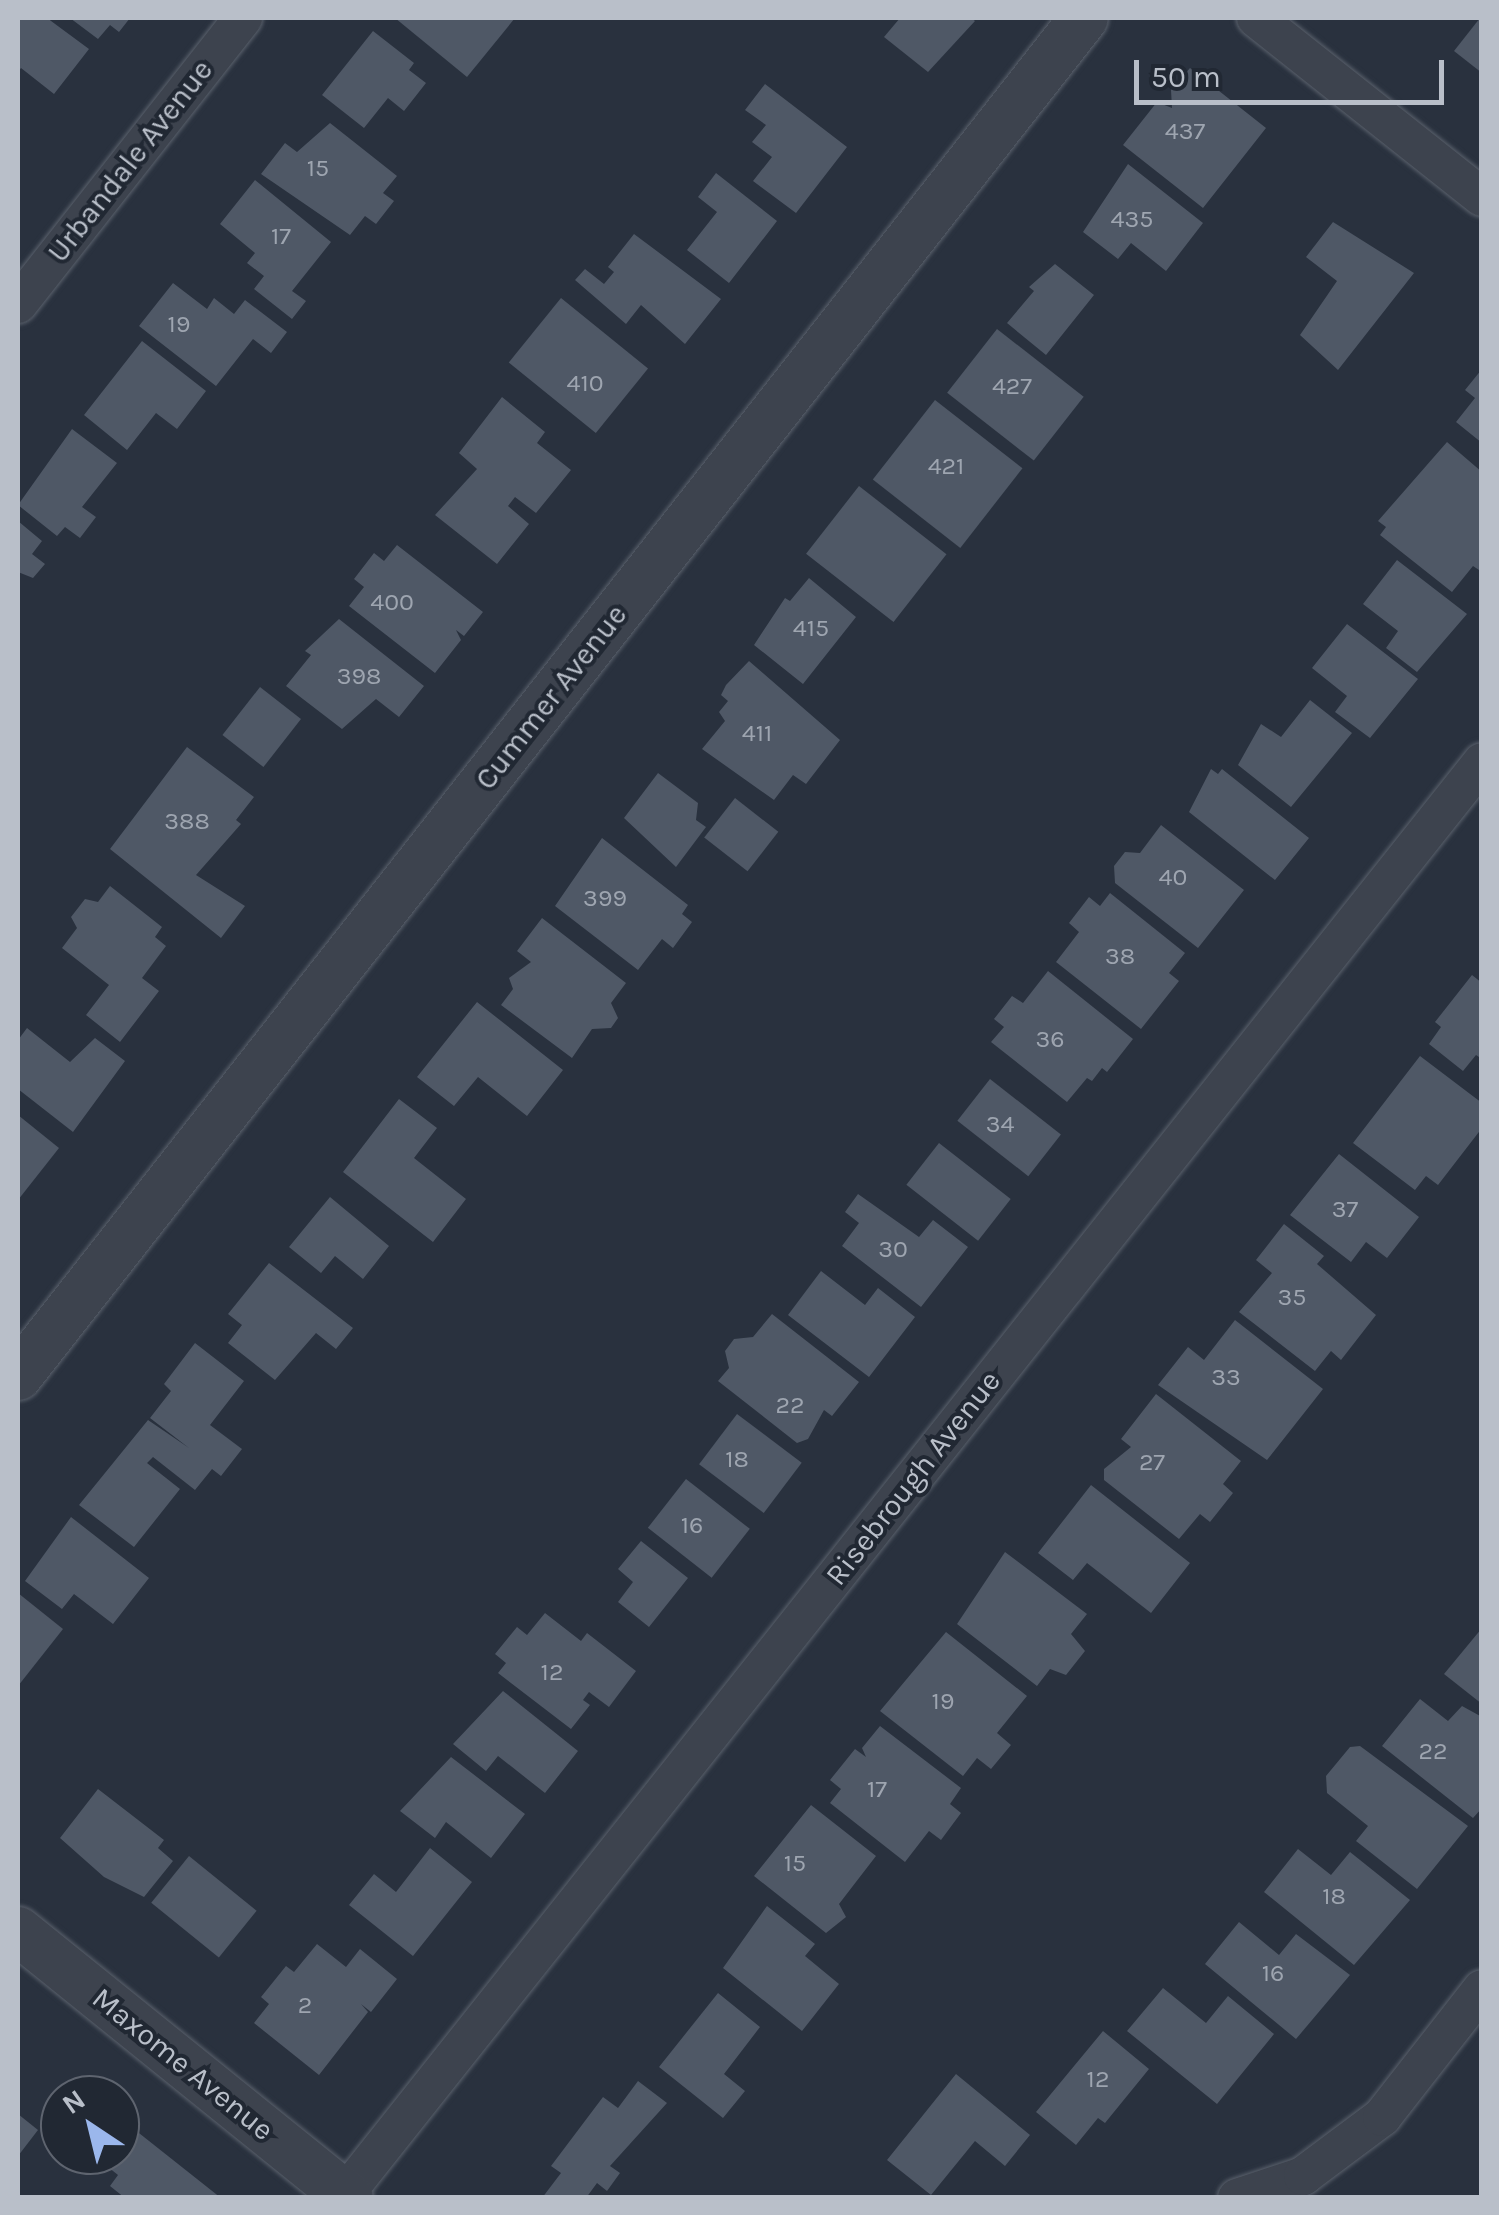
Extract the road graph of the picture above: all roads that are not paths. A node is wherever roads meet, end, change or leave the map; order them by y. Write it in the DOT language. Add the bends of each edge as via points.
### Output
graph roads {
  1 [pos="243,18"];
  2 [pos="1084,18"];
  3 [pos="1256,18"];
  4 [pos="1482,197"];
  5 [pos="18,304"];
  6 [pos="1482,762"];
  7 [pos="18,1376"];
  8 [pos="18,1931"];
  9 [pos="1482,1989"];
  10 [pos="345,2196"];
  11 [pos="1237,2198"];
  1 -- 5 [label="street, Urbandale Avenue"];
  2 -- 7 [label="street, Cummer Avenue"];
  3 -- 4 [label="street"];
  6 -- 10 [label="street, Risebrough Avenue"];
  8 -- 10 [label="street, Maxome Avenue"];
  9 -- 11 [label="street" via="1382,2117 1303,2176"];
}
